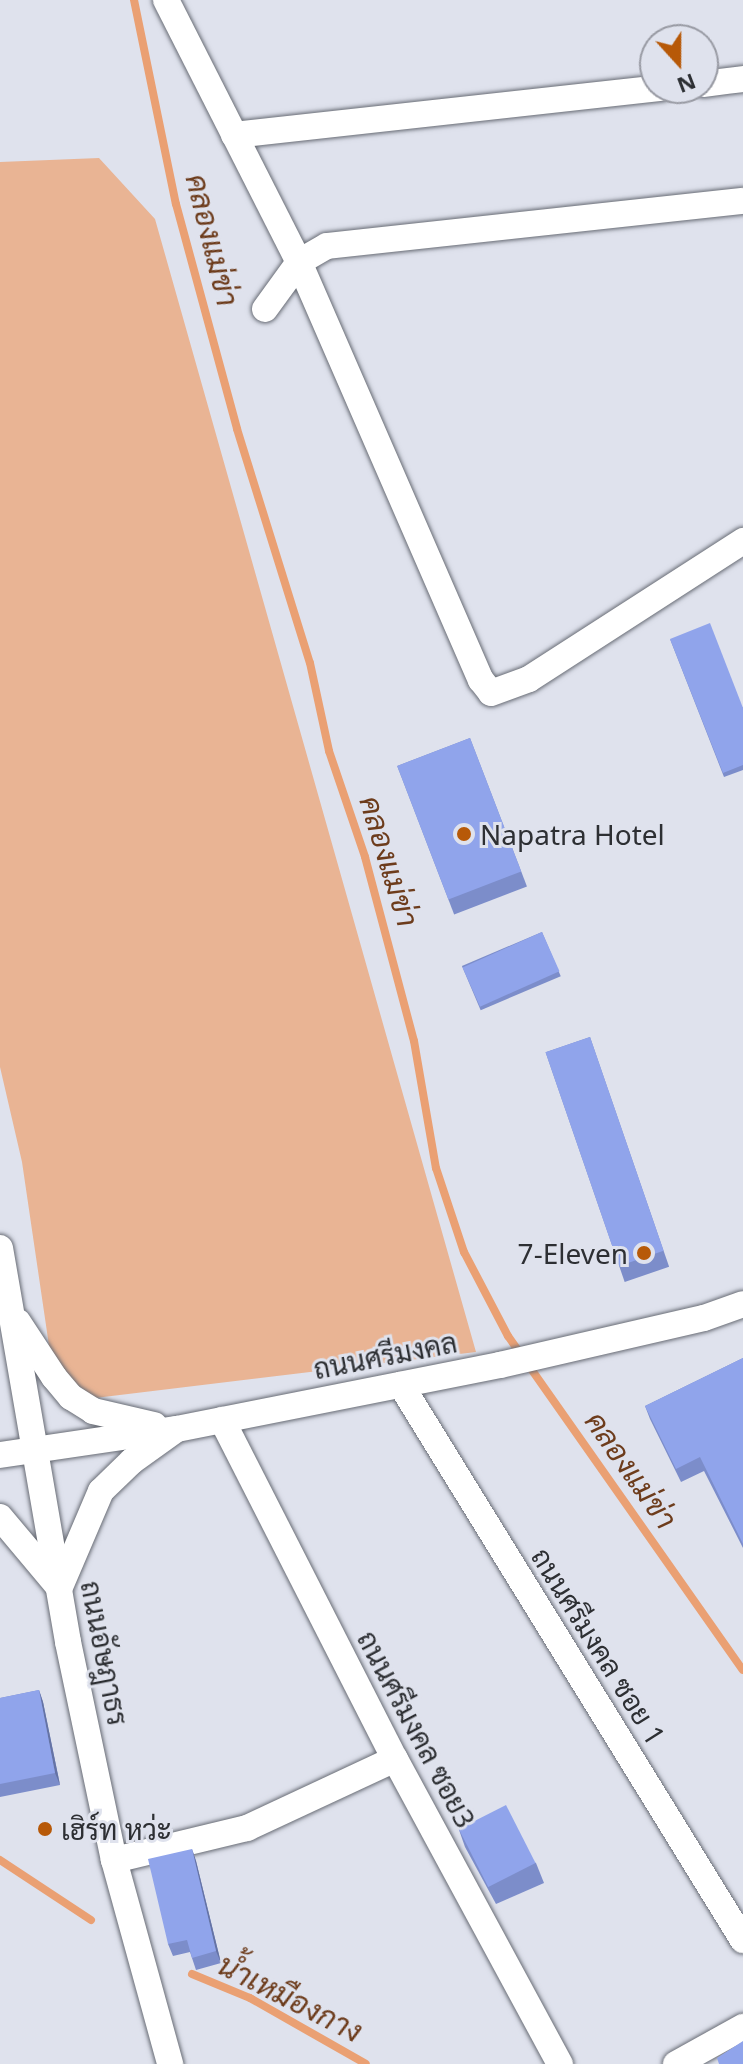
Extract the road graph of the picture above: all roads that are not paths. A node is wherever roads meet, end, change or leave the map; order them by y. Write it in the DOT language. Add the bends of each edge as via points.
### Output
graph roads {
  1 [pos="166,0"];
  2 [pos="743,79"];
  3 [pos="719,82"];
  4 [pos="639,90"];
  5 [pos="234,135"];
  6 [pos="743,201"];
  7 [pos="299,262"];
  8 [pos="265,309"];
  9 [pos="743,541"];
  10 [pos="0,1248"];
  11 [pos="743,1304"];
  12 [pos="11,1311"];
  13 [pos="0,1370"];
  14 [pos="401,1385"];
  15 [pos="222,1420"];
  16 [pos="177,1429"];
  17 [pos="35,1447"];
  18 [pos="0,1455"];
  19 [pos="0,1517"];
  20 [pos="60,1587"];
  21 [pos="395,1759"];
  22 [pos="114,1860"];
  23 [pos="743,1940"];
  24 [pos="743,2027"];
  25 [pos="170,2064"];
  26 [pos="560,2064"];
  27 [pos="676,2064"];
  1 -- 5 [label="street"];
  2 -- 3 [label="street"];
  4 -- 5 [label="street"];
  5 -- 7 [label="street"];
  6 -- 7 [label="street" via="327,246"];
  7 -- 8 [label="street"];
  7 -- 9 [label="street" via="491,693 529,679"];
  10 -- 12 [label="street, ถนนอัษฎาธร"];
  11 -- 14 [label="street, ถนนศรีมงคล" via="704,1318"];
  12 -- 13 [label="street"];
  12 -- 16 [label="street" via="71,1397 93,1411"];
  12 -- 17 [label="street, ถนนอัษฎาธร"];
  14 -- 15 [label="street, ถนนศรีมงคล"];
  14 -- 23 [label="street, ถนนศรีมงคล ซอย 1"];
  15 -- 16 [label="street, ถนนศรีมงคล"];
  15 -- 21 [label="street, ถนนศรีมงคล ซอย3"];
  16 -- 17 [label="street, ถนนศรีมงคล"];
  16 -- 20 [label="street" via="101,1491"];
  17 -- 18 [label="street, ถนนศรีมงคล"];
  17 -- 20 [label="street, ถนนอัษฎาธร"];
  19 -- 20 [label="street"];
  20 -- 22 [label="street, ถนนอัษฎาธร"];
  21 -- 22 [label="street" via="247,1828"];
  21 -- 26 [label="street, ถนนศรีมงคล ซอย3"];
  22 -- 25 [label="street, ถนนอัษฎาธร"];
  24 -- 27 [label="street"];
}
